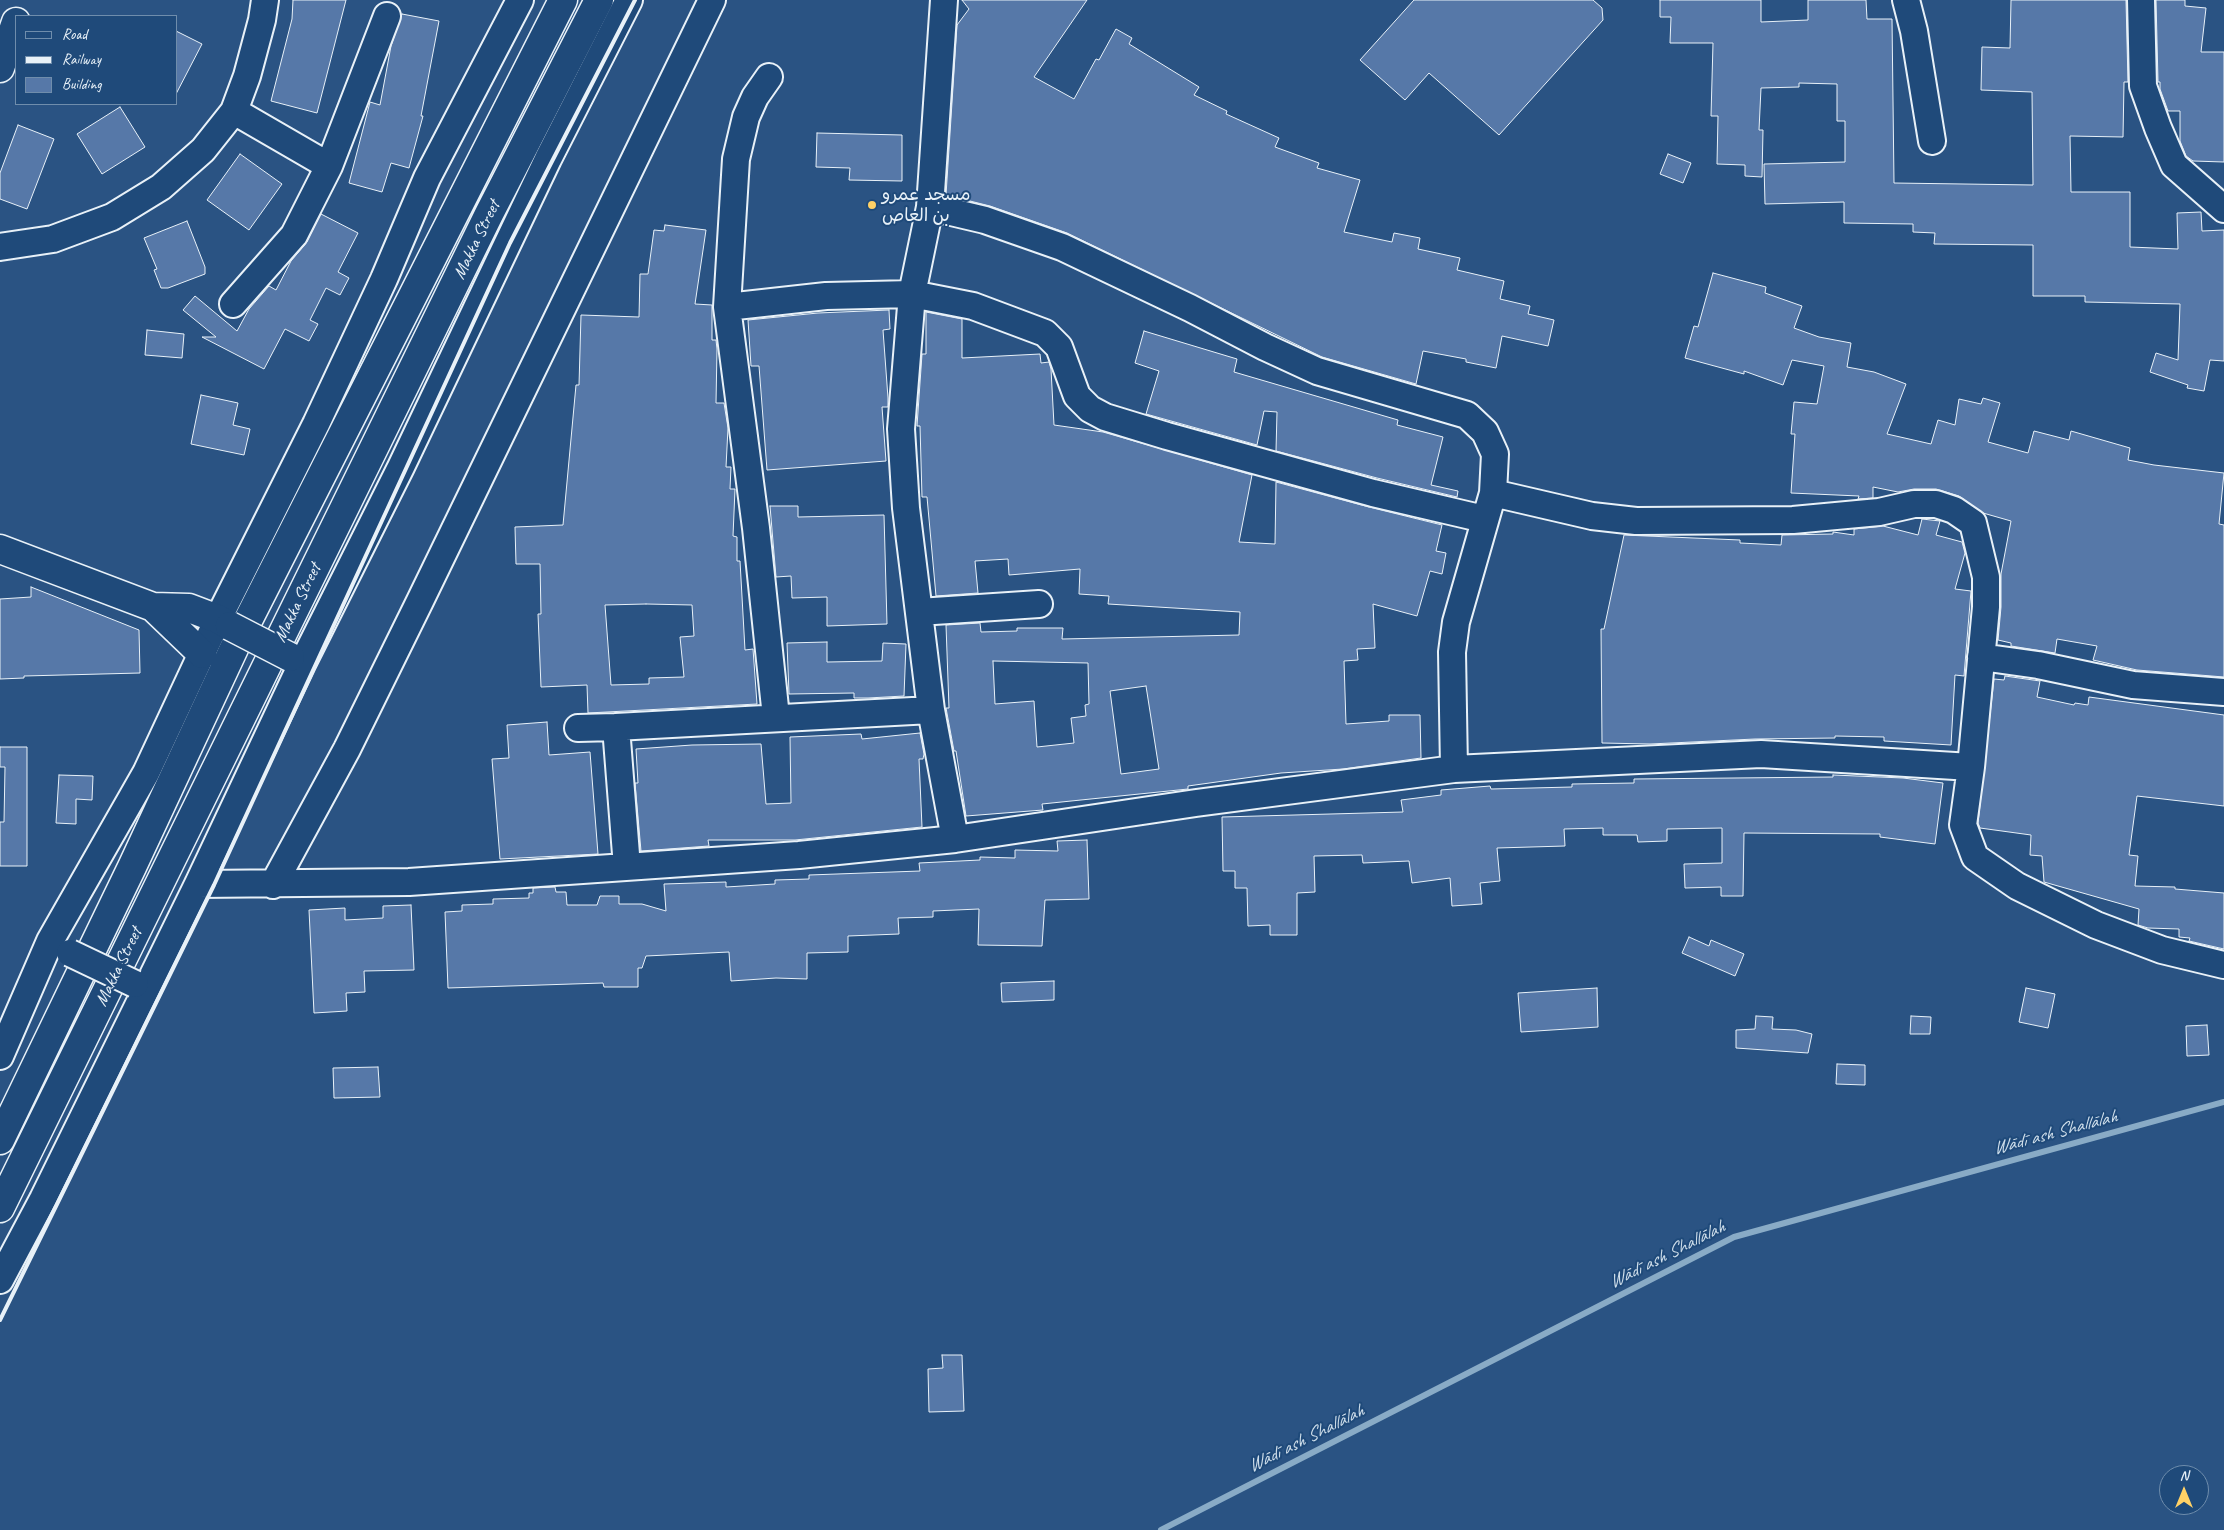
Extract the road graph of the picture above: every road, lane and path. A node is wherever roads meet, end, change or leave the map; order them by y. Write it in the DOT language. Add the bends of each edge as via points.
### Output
graph roads {
  1 [pos="24,0"];
  2 [pos="265,0"];
  3 [pos="520,0"];
  4 [pos="563,0"];
  5 [pos="599,0"];
  6 [pos="629,0"];
  7 [pos="712,0"];
  8 [pos="944,0"];
  9 [pos="1906,0"];
  10 [pos="2141,0"];
  11 [pos="18,15"];
  12 [pos="386,16"];
  13 [pos="15,25"];
  14 [pos="0,68"];
  15 [pos="769,77"];
  16 [pos="234,111"];
  17 [pos="1932,141"];
  18 [pos="329,166"];
  19 [pos="930,207"];
  20 [pos="2224,209"];
  21 [pos="0,248"];
  22 [pos="912,294"];
  23 [pos="233,304"];
  24 [pos="727,307"];
  25 [pos="1493,493"];
  26 [pos="1484,519"];
  27 [pos="0,549"];
  28 [pos="1039,604"];
  29 [pos="153,607"];
  30 [pos="919,612"];
  31 [pos="224,622"];
  32 [pos="202,654"];
  33 [pos="1981,657"];
  34 [pos="296,661"];
  35 [pos="2224,692"];
  36 [pos="930,710"];
  37 [pos="776,717"];
  38 [pos="616,727"];
  39 [pos="578,728"];
  40 [pos="1971,767"];
  41 [pos="1454,769"];
  42 [pos="954,839"];
  43 [pos="627,867"];
  44 [pos="198,884"];
  45 [pos="274,885"];
  46 [pos="60,947"];
  47 [pos="2224,966"];
  48 [pos="141,987"];
  49 [pos="0,1056"];
  50 [pos="0,1140"];
  51 [pos="0,1208"];
  52 [pos="0,1280"];
  1 -- 11 [label="main road"];
  2 -- 16 [label="street" via="247,76"];
  3 -- 31 [label="street" via="427,178 384,280"];
  4 -- 50 [label="main road, Makka Street" via="236,644"];
  5 -- 51 [label="main road, Makka Street" via="489,214"];
  6 -- 34 [label="street" via="548,159 402,467"];
  7 -- 45 [label="street" via="347,749"];
  8 -- 19 [label="street"];
  9 -- 17 [label="street"];
  10 -- 20 [label="street" via="2143,86 2158,128 2174,165"];
  12 -- 18 [label="street"];
  13 -- 14 [label="main road"];
  15 -- 24 [label="street" via="746,118 736,159"];
  16 -- 18 [label="street"];
  16 -- 21 [label="street" via="203,150 161,187 112,218 53,239"];
  18 -- 23 [label="street" via="294,235"];
  19 -- 22 [label="street"];
  19 -- 25 [label="street" via="985,220 1062,247 1317,371 1467,416 1484,432 1494,454"];
  22 -- 24 [label="street" via="826,296"];
  22 -- 26 [label="street" via="973,306 1044,333 1058,348 1077,396 1090,409 1105,417 1373,493"];
  22 -- 30 [label="street" via="901,429 906,508"];
  24 -- 37 [label="street" via="756,528"];
  25 -- 26 [label="street"];
  25 -- 33 [label="street" via="1592,516 1636,520 1794,520 1879,512 1914,504 1936,504 1954,510 1973,523 1986,578"];
  26 -- 41 [label="street" via="1456,622 1452,652"];
  27 -- 29 [label="main road"];
  28 -- 30 [label="street"];
  29 -- 31 [label="main road" via="189,608"];
  29 -- 32 [label="main road"];
  30 -- 36 [label="street"];
  31 -- 32 [label="street"];
  31 -- 34 [label="main road, bridge"];
  32 -- 46 [label="street"];
  33 -- 35 [label="street" via="2133,685"];
  33 -- 40 [label="street"];
  34 -- 44 [label="street"];
  36 -- 37 [label="street"];
  36 -- 42 [label="street"];
  37 -- 38 [label="street"];
  38 -- 39 [label="street"];
  38 -- 43 [label="street"];
  40 -- 41 [label="street" via="1761,754"];
  40 -- 47 [label="street" via="1963,825 1975,857 2017,886 2096,925 2162,950"];
  41 -- 42 [label="street" via="1196,802"];
  42 -- 43 [label="street" via="799,855"];
  43 -- 45 [label="street" via="409,882"];
  44 -- 45 [label="street"];
  44 -- 48 [label="street"];
  46 -- 48 [label="street, bridge"];
  46 -- 49 [label="street"];
  48 -- 52 [label="street" via="43,1199"];
}
